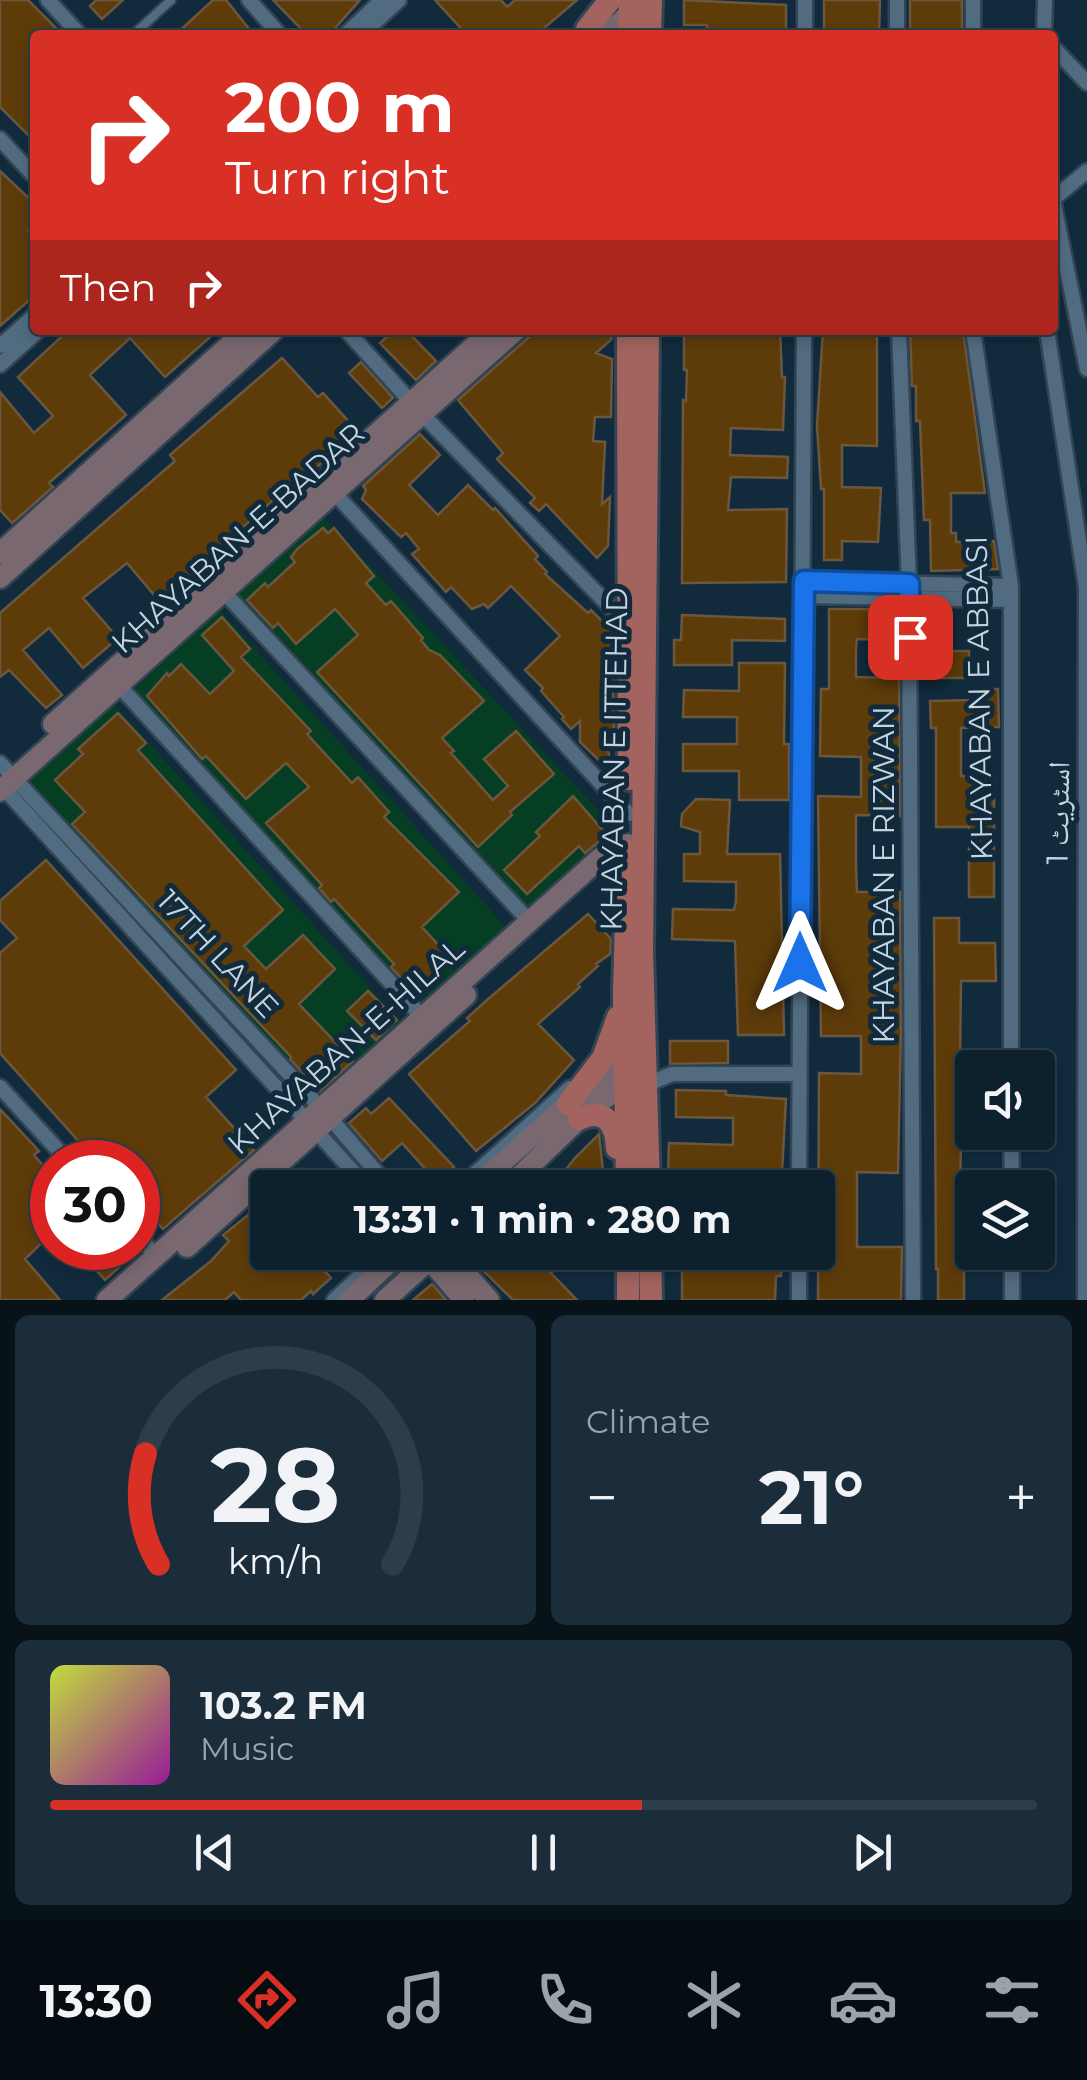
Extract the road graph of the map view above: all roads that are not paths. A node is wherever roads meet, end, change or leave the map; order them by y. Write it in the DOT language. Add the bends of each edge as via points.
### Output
graph roads {
  1 [pos="48,0"];
  2 [pos="171,0"];
  3 [pos="248,0"];
  4 [pos="382,0"];
  5 [pos="399,0"];
  6 [pos="805,0"];
  7 [pos="897,0"];
  8 [pos="973,0"];
  9 [pos="1044,0"];
  10 [pos="75,30"];
  11 [pos="138,30"];
  12 [pos="275,30"];
  13 [pos="350,30"];
  14 [pos="367,30"];
  15 [pos="805,30"];
  16 [pos="897,30"];
  17 [pos="973,30"];
  18 [pos="1044,30"];
  19 [pos="1058,52"];
  20 [pos="1087,83"];
  21 [pos="0,138"];
  22 [pos="30,171"];
  23 [pos="1087,171"];
  24 [pos="1058,196"];
  25 [pos="1058,225"];
  26 [pos="30,321"];
  27 [pos="31,335"];
  28 [pos="240,335"];
  29 [pos="268,335"];
  30 [pos="350,335"];
  31 [pos="487,335"];
  32 [pos="510,335"];
  33 [pos="628,335"];
  34 [pos="648,335"];
  35 [pos="804,335"];
  36 [pos="900,335"];
  37 [pos="975,335"];
  38 [pos="1048,335"];
  39 [pos="2,352"];
  40 [pos="1087,369"];
  41 [pos="416,408"];
  42 [pos="329,486"];
  43 [pos="0,553"];
  44 [pos="0,578"];
  45 [pos="804,588"];
  46 [pos="1087,588"];
  47 [pos="223,591"];
  48 [pos="909,591"];
  49 [pos="1010,593"];
  50 [pos="627,624"];
  51 [pos="114,680"];
  52 [pos="3,778"];
  53 [pos="629,814"];
  54 [pos="1086,844"];
  55 [pos="628,853"];
  56 [pos="530,922"];
  57 [pos="1086,925"];
  58 [pos="1085,1008"];
  59 [pos="422,1016"];
  60 [pos="1012,1050"];
  61 [pos="630,1069"];
  62 [pos="672,1074"];
  63 [pos="799,1074"];
  64 [pos="0,1088"];
  65 [pos="582,1113"];
  66 [pos="320,1120"];
  67 [pos="49,1140"];
  68 [pos="355,1170"];
  69 [pos="371,1170"];
  70 [pos="485,1170"];
  71 [pos="500,1170"];
  72 [pos="524,1170"];
  73 [pos="536,1170"];
  74 [pos="618,1170"];
  75 [pos="634,1170"];
  76 [pos="799,1170"];
  77 [pos="160,1253"];
  78 [pos="140,1270"];
  79 [pos="367,1270"];
  80 [pos="382,1270"];
  81 [pos="422,1270"];
  82 [pos="426,1270"];
  83 [pos="447,1270"];
  84 [pos="455,1270"];
  85 [pos="628,1270"];
  86 [pos="650,1270"];
  87 [pos="799,1270"];
  88 [pos="1012,1270"];
  89 [pos="107,1300"];
  90 [pos="128,1300"];
  91 [pos="334,1300"];
  92 [pos="349,1300"];
  93 [pos="385,1300"];
  94 [pos="399,1300"];
  95 [pos="464,1300"];
  96 [pos="489,1300"];
  97 [pos="628,1300"];
  98 [pos="650,1300"];
  99 [pos="799,1300"];
  100 [pos="913,1300"];
  101 [pos="1012,1300"];
  102 [pos="1085,1300"];
  1 -- 10 [label="street"];
  2 -- 11 [label="lane"];
  3 -- 12 [label="street"];
  4 -- 13 [label="street"];
  5 -- 14 [label="street"];
  6 -- 15 [label="street"];
  7 -- 16 [label="street"];
  8 -- 17 [label="street"];
  9 -- 18 [label="street"];
  19 -- 20 [label="street"];
  21 -- 22 [label="street"];
  23 -- 24 [label="street"];
  25 -- 40 [label="street"];
  26 -- 39 [label="street"];
  27 -- 39 [label="street"];
  28 -- 43 [label="main road"];
  29 -- 44 [label="main road"];
  30 -- 41 [label="street"];
  31 -- 41 [label="main road, KHAYABAN-E-BADAR"];
  32 -- 41 [label="main road, KHAYABAN-E-BADAR"];
  33 -- 50 [label="main road, KHAYABAN E ITTEHAD"];
  34 -- 61 [label="main road, KHAYABAN E ITTEHAD" via="642,952"];
  35 -- 45 [label="street"];
  36 -- 48 [label="street, KHAYABAN E RIZWAN"];
  37 -- 49 [label="street, KHAYABAN E ABBASI"];
  38 -- 46 [label="street, اسٹریٹ 1"];
  41 -- 42 [label="main road, KHAYABAN-E-BADAR"];
  41 -- 50 [label="street"];
  42 -- 47 [label="main road, KHAYABAN-E-BADAR"];
  42 -- 51 [label="main road, KHAYABAN-E-BADAR"];
  42 -- 53 [label="street"];
  45 -- 48 [label="street"];
  45 -- 63 [label="street"];
  46 -- 54 [label="street, اسٹریٹ 1"];
  47 -- 51 [label="main road, KHAYABAN-E-BADAR"];
  47 -- 56 [label="street"];
  48 -- 49 [label="street"];
  48 -- 100 [label="street, KHAYABAN E RIZWAN"];
  49 -- 60 [label="street, KHAYABAN E ABBASI"];
  50 -- 53 [label="main road, KHAYABAN E ITTEHAD"];
  51 -- 52 [label="main road, KHAYABAN-E-BADAR"];
  51 -- 59 [label="street"];
  52 -- 66 [label="street, 17TH LANE"];
  53 -- 55 [label="main road, KHAYABAN E ITTEHAD"];
  54 -- 57 [label="street, اسٹریٹ 1"];
  55 -- 56 [label="main road, KHAYABAN-E-HILAL" via="603,855"];
  55 -- 61 [label="main road, KHAYABAN E ITTEHAD" via="624,994 614,1036"];
  55 -- 66 [label="main road"];
  56 -- 59 [label="main road, KHAYABAN-E-HILAL"];
  57 -- 58 [label="street, اسٹریٹ 1"];
  58 -- 102 [label="street, اسٹریٹ 1"];
  59 -- 66 [label="main road, KHAYABAN-E-HILAL"];
  61 -- 62 [label="street"];
  61 -- 62 [label="street"];
  61 -- 65 [label="main road"];
  61 -- 65 [label="main road"];
  61 -- 70 [label="street"];
  61 -- 75 [label="main road, KHAYABAN E ITTEHAD"];
  62 -- 63 [label="street"];
  63 -- 76 [label="street"];
  64 -- 67 [label="street"];
  65 -- 71 [label="main road"];
  65 -- 72 [label="main road"];
  65 -- 73 [label="street"];
  65 -- 74 [label="main road" via="609,1120 616,1130"];
  66 -- 68 [label="street, 17TH LANE"];
  66 -- 69 [label="street, 17TH LANE"];
  66 -- 77 [label="main road, KHAYABAN-E-HILAL"];
  66 -- 90 [label="main road"];
  78 -- 89 [label="main road, KHAYABAN-E-HILAL"];
  79 -- 91 [label="street"];
  80 -- 92 [label="main road"];
  81 -- 93 [label="main road"];
  82 -- 94 [label="street"];
  83 -- 95 [label="main road"];
  84 -- 96 [label="main road"];
  85 -- 97 [label="main road"];
  86 -- 98 [label="main road"];
  87 -- 99 [label="street"];
  88 -- 101 [label="street"];
}
